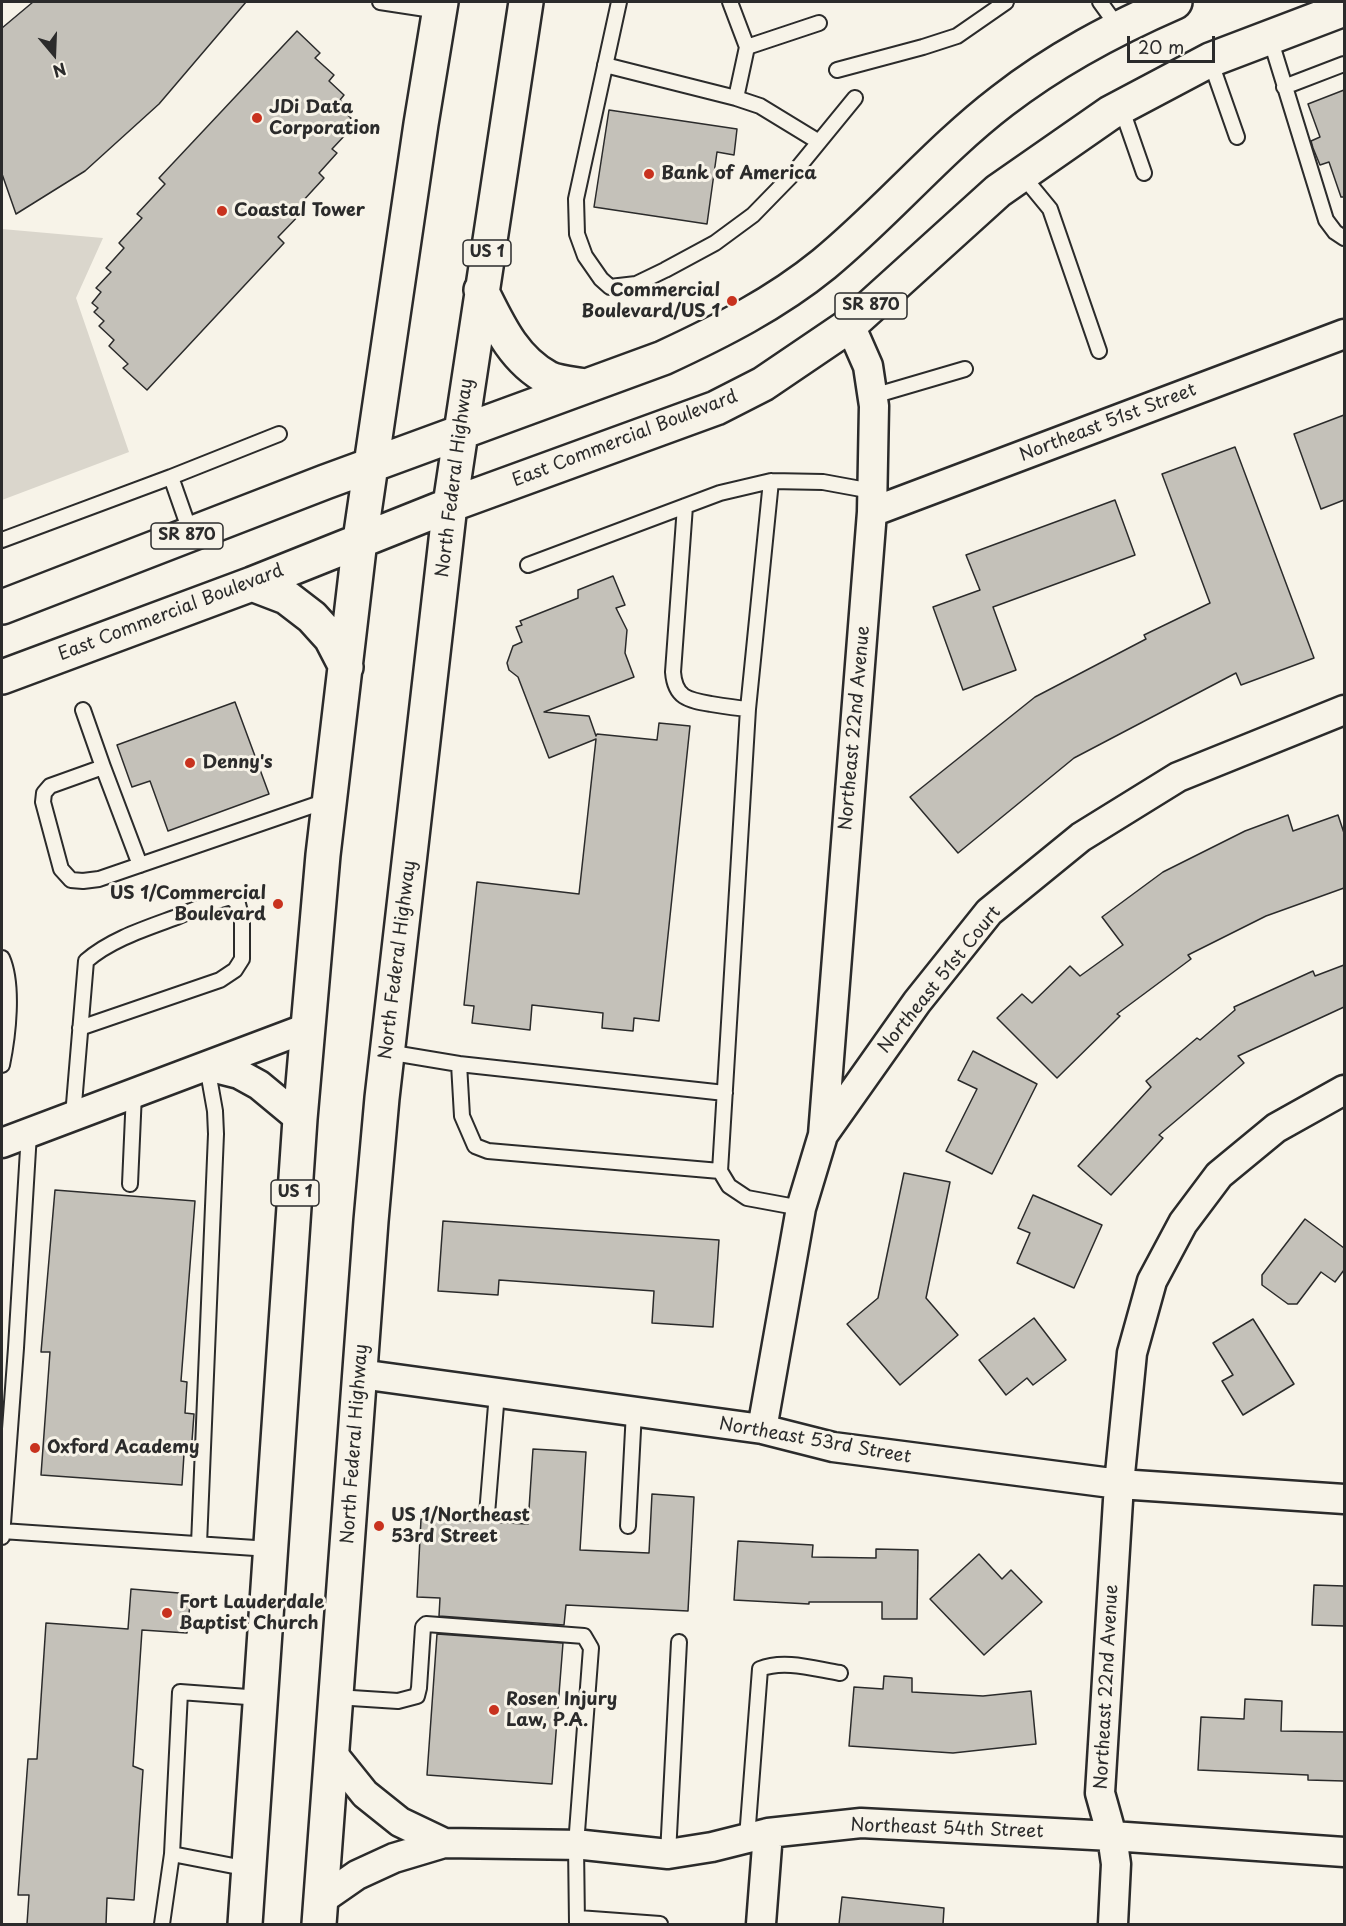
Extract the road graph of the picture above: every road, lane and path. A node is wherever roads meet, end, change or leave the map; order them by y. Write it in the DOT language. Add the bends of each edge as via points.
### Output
graph roads {
  1 [pos="380,2"];
  2 [pos="526,2"];
  3 [pos="619,2"];
  4 [pos="730,2"];
  5 [pos="1006,2"];
  6 [pos="1175,2"];
  7 [pos="440,6"];
  8 [pos="1344,9"];
  9 [pos="1109,14"];
  10 [pos="819,23"];
  11 [pos="1270,38"];
  12 [pos="747,47"];
  13 [pos="1210,60"];
  14 [pos="1344,64"];
  15 [pos="605,65"];
  16 [pos="837,70"];
  17 [pos="1284,87"];
  18 [pos="736,98"];
  19 [pos="855,98"];
  20 [pos="1121,107"];
  21 [pos="1237,136"];
  22 [pos="819,142"];
  23 [pos="1144,173"];
  24 [pos="1022,175"];
  25 [pos="1344,238"];
  26 [pos="482,290"];
  27 [pos="850,325"];
  28 [pos="1344,334"];
  29 [pos="1099,351"];
  30 [pos="965,369"];
  31 [pos="585,386"];
  32 [pos="873,396"];
  33 [pos="460,432"];
  34 [pos="279,434"];
  35 [pos="373,465"];
  36 [pos="171,477"];
  37 [pos="771,481"];
  38 [pos="872,502"];
  39 [pos="450,505"];
  40 [pos="685,506"];
  41 [pos="191,534"];
  42 [pos="2,540"];
  43 [pos="360,540"];
  44 [pos="528,565"];
  45 [pos="252,584"];
  46 [pos="2,607"];
  47 [pos="346,667"];
  48 [pos="2,677"];
  49 [pos="83,710"];
  50 [pos="748,710"];
  51 [pos="1344,710"];
  52 [pos="104,767"];
  53 [pos="329,800"];
  54 [pos="140,865"];
  55 [pos="2,958"];
  56 [pos="80,1028"];
  57 [pos="307,1028"];
  58 [pos="387,1052"];
  59 [pos="459,1064"];
  60 [pos="2,1065"];
  61 [pos="207,1066"];
  62 [pos="1344,1090"];
  63 [pos="134,1093"];
  64 [pos="725,1093"];
  65 [pos="73,1116"];
  66 [pos="300,1119"];
  67 [pos="28,1133"];
  68 [pos="823,1135"];
  69 [pos="2,1143"];
  70 [pos="720,1171"];
  71 [pos="130,1184"];
  72 [pos="801,1208"];
  73 [pos="2,1346"];
  74 [pos="16,1347"];
  75 [pos="360,1374"];
  76 [pos="497,1393"];
  77 [pos="634,1411"];
  78 [pos="762,1429"];
  79 [pos="1119,1484"];
  80 [pos="1344,1499"];
  81 [pos="488,1514"];
  82 [pos="628,1526"];
  83 [pos="2,1531"];
  84 [pos="2,1537"];
  85 [pos="199,1544"];
  86 [pos="272,1549"];
  87 [pos="679,1642"];
  88 [pos="840,1673"];
  89 [pos="336,1697"];
  90 [pos="261,1698"];
  91 [pos="332,1753"];
  92 [pos="758,1835"];
  93 [pos="1112,1836"];
  94 [pos="444,1843"];
  95 [pos="576,1845"];
  96 [pos="1344,1852"];
  97 [pos="172,1854"];
  98 [pos="668,1854"];
  99 [pos="249,1869"];
  100 [pos="320,1912"];
  101 [pos="577,1921"];
  102 [pos="162,1924"];
  103 [pos="245,1924"];
  104 [pos="660,1924"];
  105 [pos="761,1924"];
  106 [pos="1113,1924"];
  1 -- 7 [label="lane"];
  2 -- 26 [label="main road, North Federal Highway / US 1"];
  3 -- 15 [label="lane"];
  4 -- 12 [label="lane"];
  5 -- 16 [label="lane" via="957,36"];
  6 -- 9 [label="main road, SR 870"];
  7 -- 35 [label="main road, US 1"];
  8 -- 11 [label="main road, East Commercial Boulevard / SR 870"];
  9 -- 31 [label="main road, SR 870" via="1060,59 1001,102 830,259 768,304 663,358"];
  10 -- 12 [label="lane"];
  11 -- 13 [label="main road, East Commercial Boulevard / SR 870"];
  11 -- 17 [label="lane"];
  12 -- 18 [label="lane"];
  13 -- 20 [label="main road, East Commercial Boulevard / SR 870"];
  13 -- 21 [label="lane"];
  14 -- 17 [label="lane"];
  15 -- 18 [label="lane"];
  15 -- 22 [label="lane" via="576,199 577,234 585,256 610,287 636,284 715,243 753,215"];
  17 -- 25 [label="lane" via="1326,220"];
  18 -- 22 [label="lane" via="760,106"];
  19 -- 22 [label="lane"];
  20 -- 23 [label="lane"];
  20 -- 24 [label="main road, East Commercial Boulevard / SR 870"];
  24 -- 27 [label="main road, East Commercial Boulevard / SR 870" via="998,191"];
  24 -- 29 [label="lane" via="1050,209"];
  26 -- 31 [label="main road" via="502,332 523,360 550,379"];
  26 -- 33 [label="main road, North Federal Highway / US 1"];
  27 -- 32 [label="street, Northeast 22nd Avenue" via="868,366"];
  27 -- 39 [label="main road, East Commercial Boulevard / SR 870" via="763,384 716,408"];
  28 -- 38 [label="street, Northeast 51st Street"];
  30 -- 32 [label="lane"];
  31 -- 33 [label="main road, SR 870"];
  32 -- 38 [label="street, Northeast 22nd Avenue"];
  33 -- 35 [label="main road, SR 870"];
  33 -- 39 [label="main road, North Federal Highway / US 1"];
  34 -- 36 [label="lane"];
  35 -- 41 [label="main road, SR 870"];
  35 -- 43 [label="main road, US 1"];
  36 -- 41 [label="lane"];
  36 -- 42 [label="lane"];
  37 -- 38 [label="lane" via="823,482"];
  37 -- 40 [label="lane"];
  37 -- 50 [label="lane"];
  38 -- 68 [label="street, Northeast 22nd Avenue"];
  39 -- 43 [label="main road, East Commercial Boulevard / SR 870"];
  39 -- 58 [label="main road, North Federal Highway / US 1"];
  40 -- 44 [label="lane"];
  40 -- 50 [label="lane" via="674,682 689,701"];
  41 -- 46 [label="main road, SR 870"];
  43 -- 45 [label="main road, East Commercial Boulevard / SR 870"];
  43 -- 47 [label="main road, US 1"];
  45 -- 47 [label="main road" via="286,597 312,617 331,638"];
  45 -- 48 [label="main road, East Commercial Boulevard / SR 870"];
  47 -- 53 [label="main road, US 1"];
  49 -- 52 [label="lane"];
  50 -- 64 [label="lane"];
  51 -- 68 [label="street, Northeast 51st Court" via="1178,777 1081,837 989,912 917,1002"];
  52 -- 54 [label="lane"];
  52 -- 54 [label="lane" via="50,786 44,793 43,802 62,869 71,880 83,881"];
  53 -- 54 [label="lane"];
  53 -- 57 [label="main road, US 1"];
  55 -- 60 [label="lane" via="8,994"];
  56 -- 56 [label="lane" via="86,962 98,951 217,901 231,897 238,904 242,959 235,970 220,980"];
  56 -- 65 [label="lane"];
  57 -- 61 [label="street"];
  57 -- 66 [label="main road, US 1"];
  58 -- 59 [label="lane"];
  58 -- 75 [label="main road, North Federal Highway / US 1"];
  59 -- 64 [label="lane"];
  59 -- 70 [label="lane" via="462,1116 475,1146 489,1151"];
  61 -- 63 [label="street"];
  61 -- 66 [label="street" via="239,1074 259,1085"];
  61 -- 85 [label="lane" via="216,1134"];
  62 -- 79 [label="street, Northeast 22nd Avenue" via="1276,1128 1219,1175 1183,1223 1152,1281 1132,1353"];
  63 -- 65 [label="street"];
  63 -- 71 [label="lane"];
  64 -- 70 [label="lane"];
  65 -- 67 [label="street"];
  66 -- 86 [label="main road, US 1"];
  67 -- 69 [label="street"];
  67 -- 74 [label="lane"];
  68 -- 72 [label="street, Northeast 51st Court"];
  70 -- 72 [label="lane" via="729,1186 747,1198"];
  72 -- 78 [label="street, Northeast 51st Court"];
  73 -- 74 [label="lane"];
  74 -- 83 [label="lane"];
  75 -- 76 [label="street, Northeast 53rd Street"];
  75 -- 89 [label="main road, North Federal Highway / US 1"];
  76 -- 77 [label="street, Northeast 53rd Street"];
  76 -- 81 [label="lane"];
  77 -- 78 [label="street, Northeast 53rd Street"];
  77 -- 82 [label="lane"];
  78 -- 79 [label="street, Northeast 53rd Street" via="833,1447"];
  79 -- 80 [label="street, Northeast 53rd Street"];
  79 -- 93 [label="street, Northeast 22nd Avenue" via="1100,1793"];
  83 -- 84 [label="lane"];
  83 -- 85 [label="lane"];
  85 -- 86 [label="lane"];
  86 -- 90 [label="main road, US 1"];
  87 -- 98 [label="lane"];
  88 -- 92 [label="lane" via="781,1664 760,1669"];
  89 -- 91 [label="main road, North Federal Highway / US 1"];
  89 -- 95 [label="lane" via="398,1701 417,1696 426,1624 584,1636 591,1648"];
  90 -- 97 [label="lane" via="180,1692"];
  90 -- 99 [label="main road, US 1"];
  91 -- 94 [label="street, Northeast 54th Street" via="365,1794 400,1822"];
  91 -- 100 [label="main road, North Federal Highway / US 1"];
  92 -- 93 [label="street, Northeast 54th Street" via="861,1823"];
  92 -- 98 [label="street, Northeast 54th Street"];
  92 -- 105 [label="street"];
  93 -- 96 [label="street, Northeast 54th Street"];
  93 -- 106 [label="street, Northeast 22nd Avenue" via="1116,1864"];
  94 -- 95 [label="street, Northeast 54th Street"];
  94 -- 100 [label="street, Northeast 54th Street" via="394,1858 357,1875"];
  95 -- 98 [label="street, Northeast 54th Street"];
  95 -- 101 [label="lane"];
  97 -- 99 [label="lane"];
  97 -- 102 [label="lane"];
  99 -- 103 [label="main road, US 1"];
  101 -- 104 [label="lane"];
}
